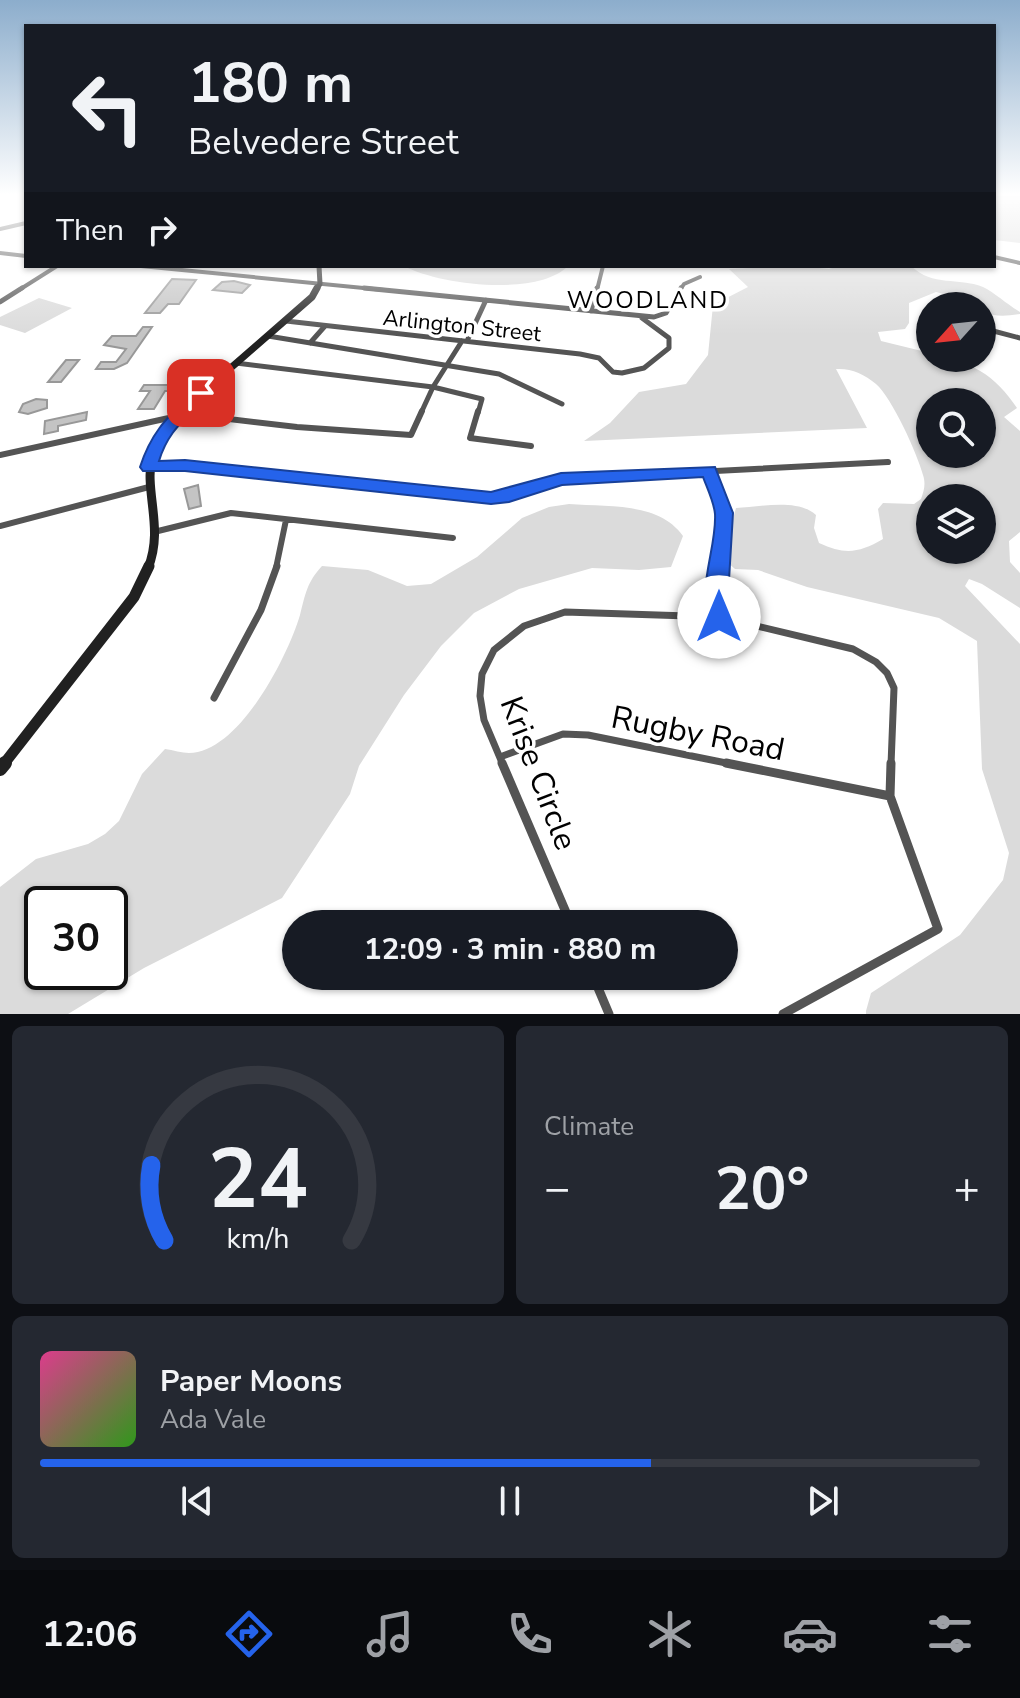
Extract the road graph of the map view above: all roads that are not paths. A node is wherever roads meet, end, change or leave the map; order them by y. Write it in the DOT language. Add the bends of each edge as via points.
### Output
graph roads {
  1 [pos="0,253"];
  2 [pos="24,256"];
  3 [pos="996,257"];
  4 [pos="1020,263"];
  5 [pos="54,268"];
  6 [pos="161,268"];
  7 [pos="319,268"];
  8 [pos="602,268"];
  9 [pos="700,277"];
  10 [pos="320,284"];
  11 [pos="486,300"];
  12 [pos="0,302"];
  13 [pos="591,311"];
  14 [pos="639,316"];
  15 [pos="286,321"];
  16 [pos="325,326"];
  17 [pos="996,332"];
  18 [pos="268,336"];
  19 [pos="1020,338"];
  20 [pos="464,341"];
  21 [pos="310,343"];
  22 [pos="235,363"];
  23 [pos="446,366"];
  24 [pos="433,387"];
  25 [pos="562,404"];
  26 [pos="176,415"];
  27 [pos="531,446"];
  28 [pos="0,455"];
  29 [pos="888,462"];
  30 [pos="149,467"];
  31 [pos="709,471"];
  32 [pos="149,487"];
  33 [pos="286,520"];
  34 [pos="0,526"];
  35 [pos="154,532"];
  36 [pos="453,538"];
  37 [pos="719,617"];
  38 [pos="214,698"];
  39 [pos="500,757"];
  40 [pos="0,769"];
  41 [pos="890,796"];
  42 [pos="565,910"];
  43 [pos="599,990"];
  44 [pos="609,1014"];
  45 [pos="783,1014"];
  1 -- 2 [label="street"];
  3 -- 4 [label="street"];
  5 -- 12 [label="street"];
  6 -- 10 [label="street"];
  7 -- 10 [label="main road"];
  8 -- 13 [label="street"];
  9 -- 14 [label="street" via="684,284 660,317"];
  10 -- 11 [label="street"];
  10 -- 15 [label="main road"];
  11 -- 13 [label="street"];
  11 -- 20 [label="street"];
  13 -- 14 [label="street"];
  14 -- 20 [label="street, Arlington Street" via="669,338 669,348 628,374 608,370 591,355"];
  15 -- 16 [label="street, Arlington Street"];
  15 -- 18 [label="main road"];
  16 -- 20 [label="street, Arlington Street"];
  16 -- 21 [label="street"];
  17 -- 19 [label="street"];
  18 -- 21 [label="street"];
  18 -- 22 [label="main road"];
  20 -- 23 [label="street"];
  21 -- 23 [label="street"];
  22 -- 24 [label="street"];
  22 -- 26 [label="main road"];
  23 -- 24 [label="street"];
  23 -- 25 [label="street" via="499,374"];
  24 -- 26 [label="street" via="411,435"];
  24 -- 27 [label="street" via="482,399 470,438"];
  26 -- 28 [label="street"];
  26 -- 30 [label="main road" via="156,441"];
  29 -- 31 [label="street"];
  30 -- 31 [label="street" via="185,466 491,498 561,479"];
  30 -- 32 [label="main road"];
  31 -- 37 [label="street" via="724,513"];
  32 -- 34 [label="street"];
  32 -- 35 [label="main road"];
  33 -- 35 [label="street" via="231,513"];
  33 -- 36 [label="street"];
  33 -- 38 [label="street" via="274,579"];
  35 -- 40 [label="main road" via="150,563 134,597"];
  37 -- 39 [label="street, Krise Circle" via="565,612 524,626 494,650 482,674 484,720"];
  37 -- 41 [label="street, Krise Circle" via="853,649 885,671 895,695"];
  39 -- 41 [label="street, Rugby Road" via="563,734 588,735"];
  39 -- 42 [label="street, Krise Circle"];
  41 -- 45 [label="street, Krise Circle" via="938,929"];
  43 -- 44 [label="street"];
}
